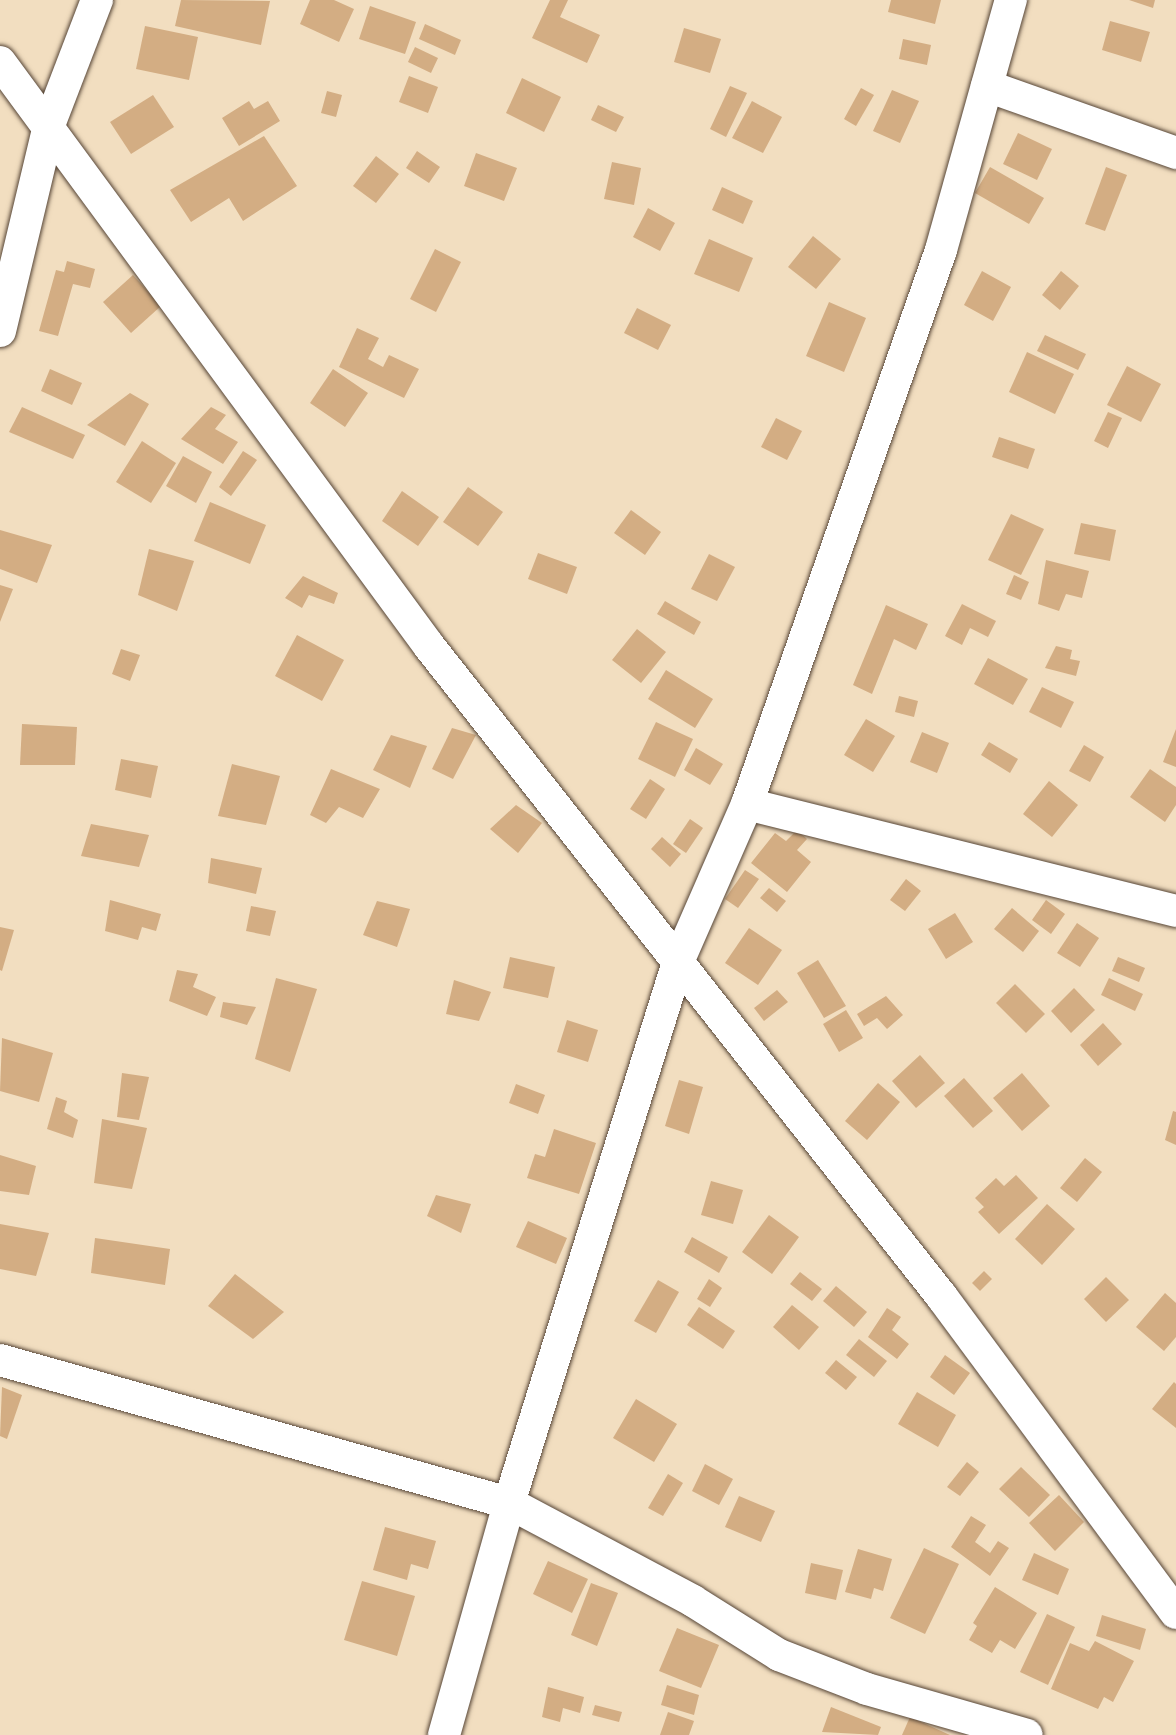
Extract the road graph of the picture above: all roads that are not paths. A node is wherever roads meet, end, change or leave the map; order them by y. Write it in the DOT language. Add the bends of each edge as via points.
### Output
graph roads {
  1 [pos="97,0"];
  2 [pos="1011,0"];
  3 [pos="0,62"];
  4 [pos="987,86"];
  5 [pos="49,125"];
  6 [pos="1176,153"];
  7 [pos="0,331"];
  8 [pos="747,804"];
  9 [pos="1176,911"];
  10 [pos="678,962"];
  11 [pos="0,1360"];
  12 [pos="508,1503"];
  13 [pos="1176,1613"];
  14 [pos="444,1735"];
  15 [pos="1027,1735"];
  1 -- 5 [label="street"];
  2 -- 4 [label="street"];
  3 -- 5 [label="street"];
  4 -- 6 [label="street"];
  4 -- 8 [label="street" via="941,250"];
  5 -- 7 [label="street"];
  5 -- 10 [label="street" via="429,646"];
  8 -- 9 [label="street"];
  8 -- 10 [label="street"];
  10 -- 12 [label="street"];
  10 -- 13 [label="street" via="942,1297"];
  11 -- 12 [label="street"];
  12 -- 14 [label="street"];
  12 -- 15 [label="street" via="693,1600 779,1655 867,1689"];
}
